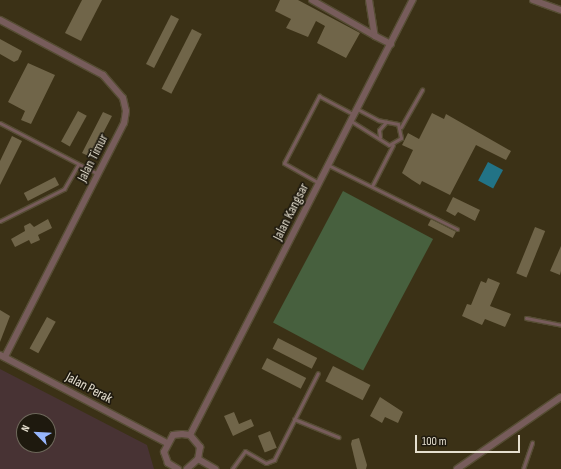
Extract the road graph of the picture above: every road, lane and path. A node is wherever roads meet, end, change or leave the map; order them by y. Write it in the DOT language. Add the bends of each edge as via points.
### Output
graph roads {
  1 [pos="312,0"];
  2 [pos="370,0"];
  3 [pos="414,0"];
  4 [pos="533,0"];
  5 [pos="561,10"];
  6 [pos="0,20"];
  7 [pos="375,36"];
  8 [pos="391,44"];
  9 [pos="422,90"];
  10 [pos="354,115"];
  11 [pos="386,122"];
  12 [pos="0,123"];
  13 [pos="401,127"];
  14 [pos="380,138"];
  15 [pos="393,145"];
  16 [pos="78,165"];
  17 [pos="328,165"];
  18 [pos="98,174"];
  19 [pos="319,182"];
  20 [pos="372,186"];
  21 [pos="0,221"];
  22 [pos="457,229"];
  23 [pos="526,318"];
  24 [pos="561,325"];
  25 [pos="2,356"];
  26 [pos="318,373"];
  27 [pos="561,397"];
  28 [pos="294,419"];
  29 [pos="190,435"];
  30 [pos="338,437"];
  31 [pos="166,443"];
  32 [pos="532,443"];
  33 [pos="198,459"];
  34 [pos="174,468"];
  35 [pos="187,469"];
  36 [pos="215,469"];
  37 [pos="232,469"];
  38 [pos="456,469"];
  39 [pos="523,469"];
  1 -- 7 [label="street"];
  2 -- 7 [label="street"];
  3 -- 8 [label="street, Jalan Kangsar"];
  4 -- 5 [label="street"];
  6 -- 18 [label="street, Jalan Timur" via="103,75 123,98 124,123"];
  7 -- 8 [label="street"];
  8 -- 10 [label="street, Jalan Kangsar"];
  9 -- 13 [label="lane"];
  10 -- 11 [label="lane"];
  10 -- 14 [label="lane"];
  10 -- 17 [label="street, Jalan Kangsar"];
  10 -- 19 [label="lane" via="319,96 284,163"];
  11 -- 13 [label="lane" via="395,122"];
  11 -- 14 [label="lane" via="379,130"];
  12 -- 16 [label="lane"];
  13 -- 15 [label="lane" via="401,138"];
  14 -- 15 [label="lane" via="385,143"];
  15 -- 20 [label="lane"];
  16 -- 18 [label="lane"];
  16 -- 21 [label="lane" via="64,188"];
  17 -- 19 [label="street, Jalan Kangsar"];
  17 -- 20 [label="lane"];
  18 -- 25 [label="street, Jalan Timur"];
  19 -- 29 [label="street, Jalan Kangsar"];
  20 -- 22 [label="lane"];
  23 -- 24 [label="lane"];
  25 -- 31 [label="street, Jalan Perak"];
  26 -- 28 [label="lane"];
  27 -- 38 [label="street"];
  28 -- 30 [label="lane"];
  28 -- 37 [label="lane" via="274,460 266,463 245,451"];
  29 -- 31 [label="street" via="173,435"];
  29 -- 33 [label="street" via="200,447"];
  31 -- 34 [label="street" via="165,458"];
  32 -- 39 [label="lane"];
  33 -- 35 [label="street"];
  33 -- 36 [label="street"];
}
